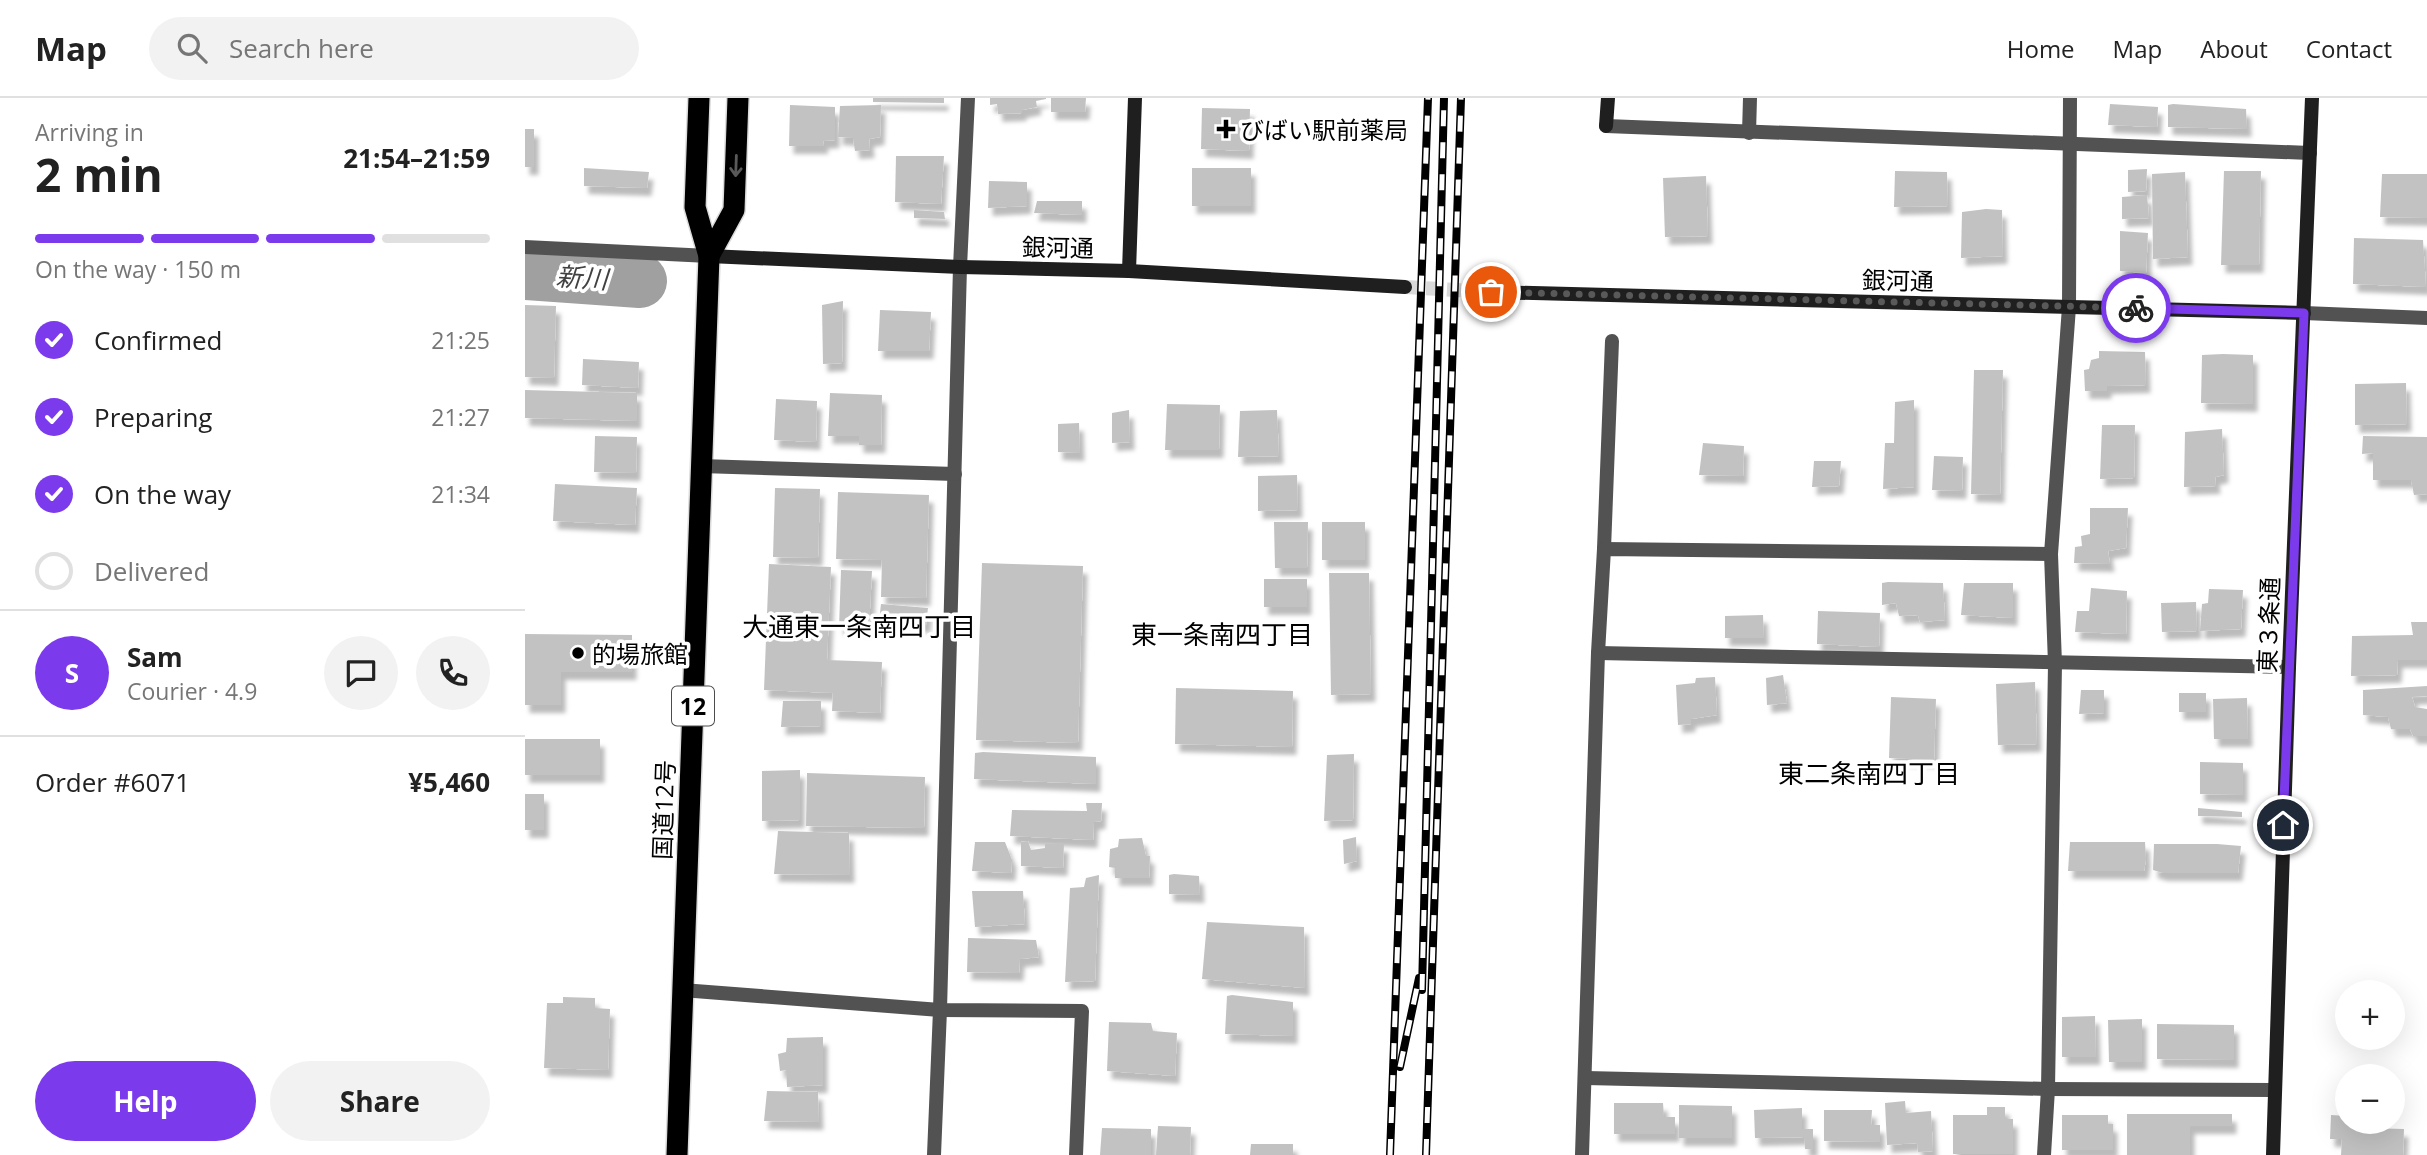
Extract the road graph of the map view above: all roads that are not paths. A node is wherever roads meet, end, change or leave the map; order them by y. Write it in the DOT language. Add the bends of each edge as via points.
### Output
graph roads {
  1 [pos="699,98"];
  2 [pos="738,98"];
  3 [pos="968,98"];
  4 [pos="1135,98"];
  5 [pos="1608,98"];
  6 [pos="1750,98"];
  7 [pos="2070,98"];
  8 [pos="2312,98"];
  9 [pos="1749,133"];
  10 [pos="2069,142"];
  11 [pos="2310,153"];
  12 [pos="525,247"];
  13 [pos="709,256"];
  14 [pos="960,267"];
  15 [pos="1129,271"];
  16 [pos="1405,288"];
  17 [pos="1491,292"];
  18 [pos="2069,307"];
  19 [pos="2304,313"];
  20 [pos="2427,318"];
  21 [pos="1612,341"];
  22 [pos="701,466"];
  23 [pos="955,474"];
  24 [pos="1604,549"];
  25 [pos="2051,554"];
  26 [pos="1598,653"];
  27 [pos="2055,664"];
  28 [pos="2289,667"];
  29 [pos="683,989"];
  30 [pos="940,1010"];
  31 [pos="1586,1078"];
  32 [pos="2048,1088"];
  33 [pos="2274,1090"];
  34 [pos="677,1155"];
  35 [pos="934,1155"];
  36 [pos="1076,1155"];
  37 [pos="1582,1155"];
  38 [pos="2044,1155"];
  39 [pos="2273,1155"];
  1 -- 13 [label="highway, 国道12号 / 12" via="695,207"];
  2 -- 13 [label="highway, 国道12号 / 12, one-way" via="734,210"];
  3 -- 14 [label="street"];
  4 -- 15 [label="street"];
  5 -- 9 [label="street" via="1606,126"];
  6 -- 9 [label="street"];
  7 -- 10 [label="street"];
  8 -- 11 [label="street, 東３条通"];
  9 -- 10 [label="street"];
  10 -- 11 [label="street"];
  10 -- 18 [label="street"];
  11 -- 19 [label="street, 東３条通"];
  12 -- 13 [label="street"];
  13 -- 14 [label="street, 銀河通"];
  13 -- 22 [label="highway, 国道12号 / 12"];
  14 -- 15 [label="street, 銀河通"];
  14 -- 23 [label="street"];
  15 -- 16 [label="street, 銀河通"];
  17 -- 18 [label="street, 銀河通"];
  18 -- 19 [label="street, 銀河通"];
  18 -- 25 [label="street"];
  19 -- 20 [label="street"];
  19 -- 28 [label="street, 東３条通"];
  21 -- 24 [label="street"];
  22 -- 23 [label="street"];
  22 -- 29 [label="highway, 国道12号 / 12"];
  23 -- 30 [label="street"];
  24 -- 25 [label="street"];
  24 -- 26 [label="street"];
  25 -- 27 [label="street"];
  26 -- 27 [label="street"];
  26 -- 31 [label="street"];
  27 -- 28 [label="street"];
  27 -- 32 [label="street"];
  28 -- 33 [label="street, 東３条通"];
  29 -- 30 [label="street"];
  29 -- 34 [label="highway, 国道12号 / 12"];
  30 -- 35 [label="street"];
  30 -- 36 [label="street" via="1082,1011"];
  31 -- 32 [label="street"];
  31 -- 37 [label="street"];
  32 -- 33 [label="street"];
  32 -- 38 [label="street"];
  33 -- 39 [label="street, 東３条通"];
}
